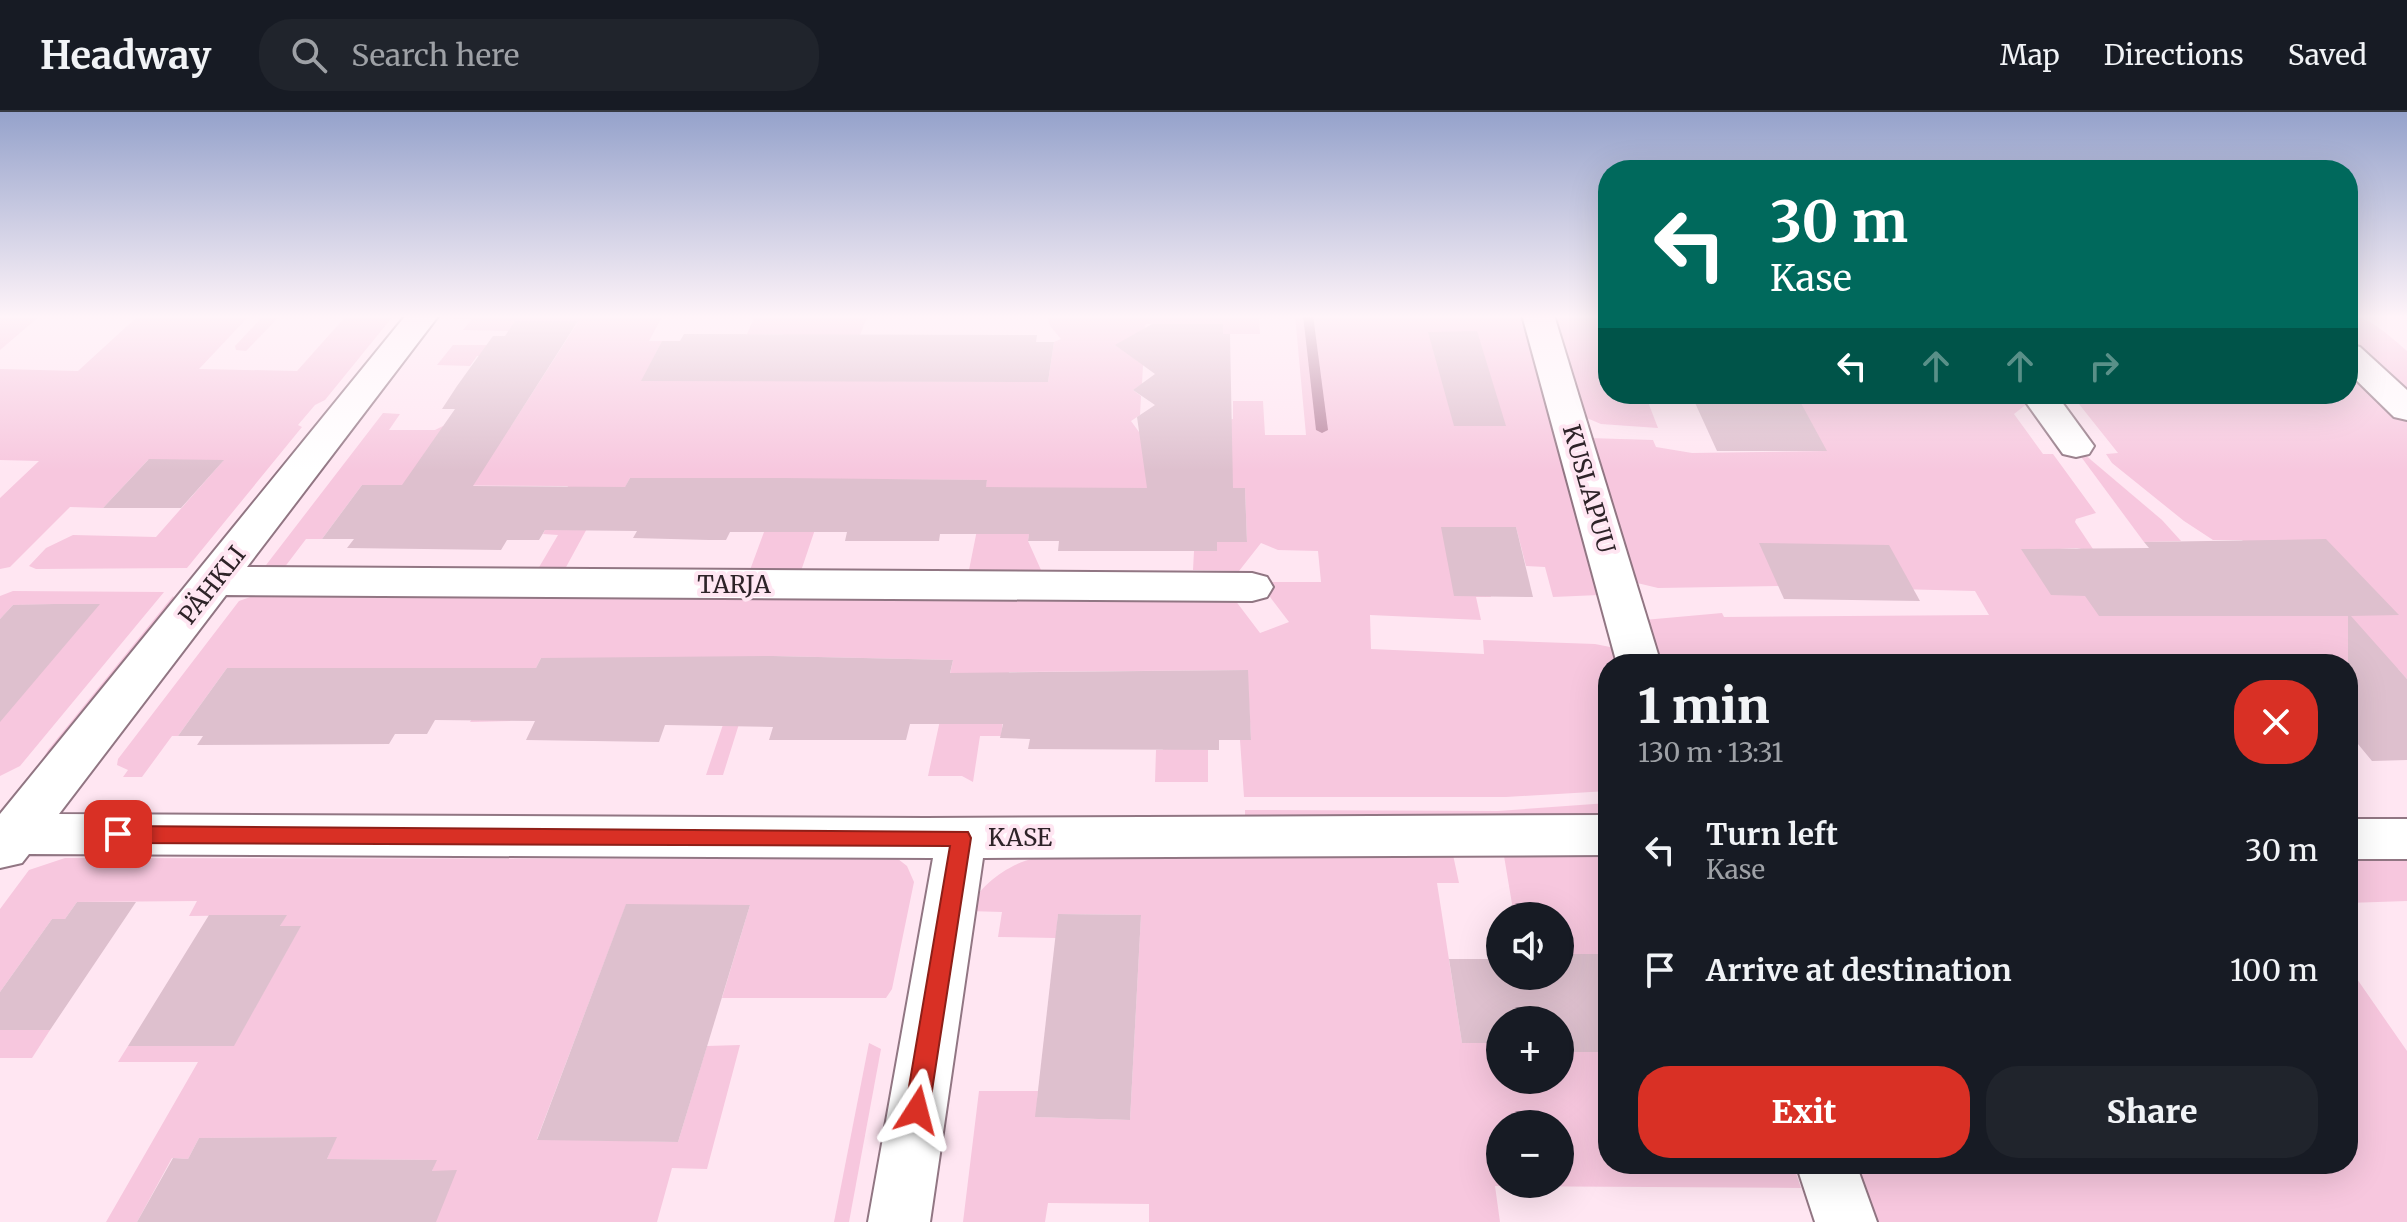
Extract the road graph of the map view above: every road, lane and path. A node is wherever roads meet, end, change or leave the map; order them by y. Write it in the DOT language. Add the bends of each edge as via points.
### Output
graph roads {
  1 [pos="383,367"];
  2 [pos="1553,367"];
  3 [pos="2362,367"];
  4 [pos="2045,404"];
  5 [pos="2407,409"];
  6 [pos="2076,446"];
  7 [pos="216,581"];
  8 [pos="1252,587"];
  9 [pos="1636,654"];
  10 [pos="1598,835"];
  11 [pos="961,838"];
  12 [pos="2358,839"];
  13 [pos="2407,839"];
  14 [pos="5,841"];
  15 [pos="1829,1174"];
  16 [pos="899,1222"];
  17 [pos="1846,1222"];
  1 -- 7 [label="street, PÄHKLI"];
  2 -- 9 [label="street, KUSLAPUU"];
  3 -- 5 [label="street"];
  4 -- 6 [label="street"];
  7 -- 8 [label="street, TARJA"];
  7 -- 14 [label="street, PÄHKLI"];
  10 -- 11 [label="street, KASE"];
  11 -- 14 [label="street, KASE"];
  11 -- 16 [label="street"];
  12 -- 13 [label="street"];
  15 -- 17 [label="street"];
}
